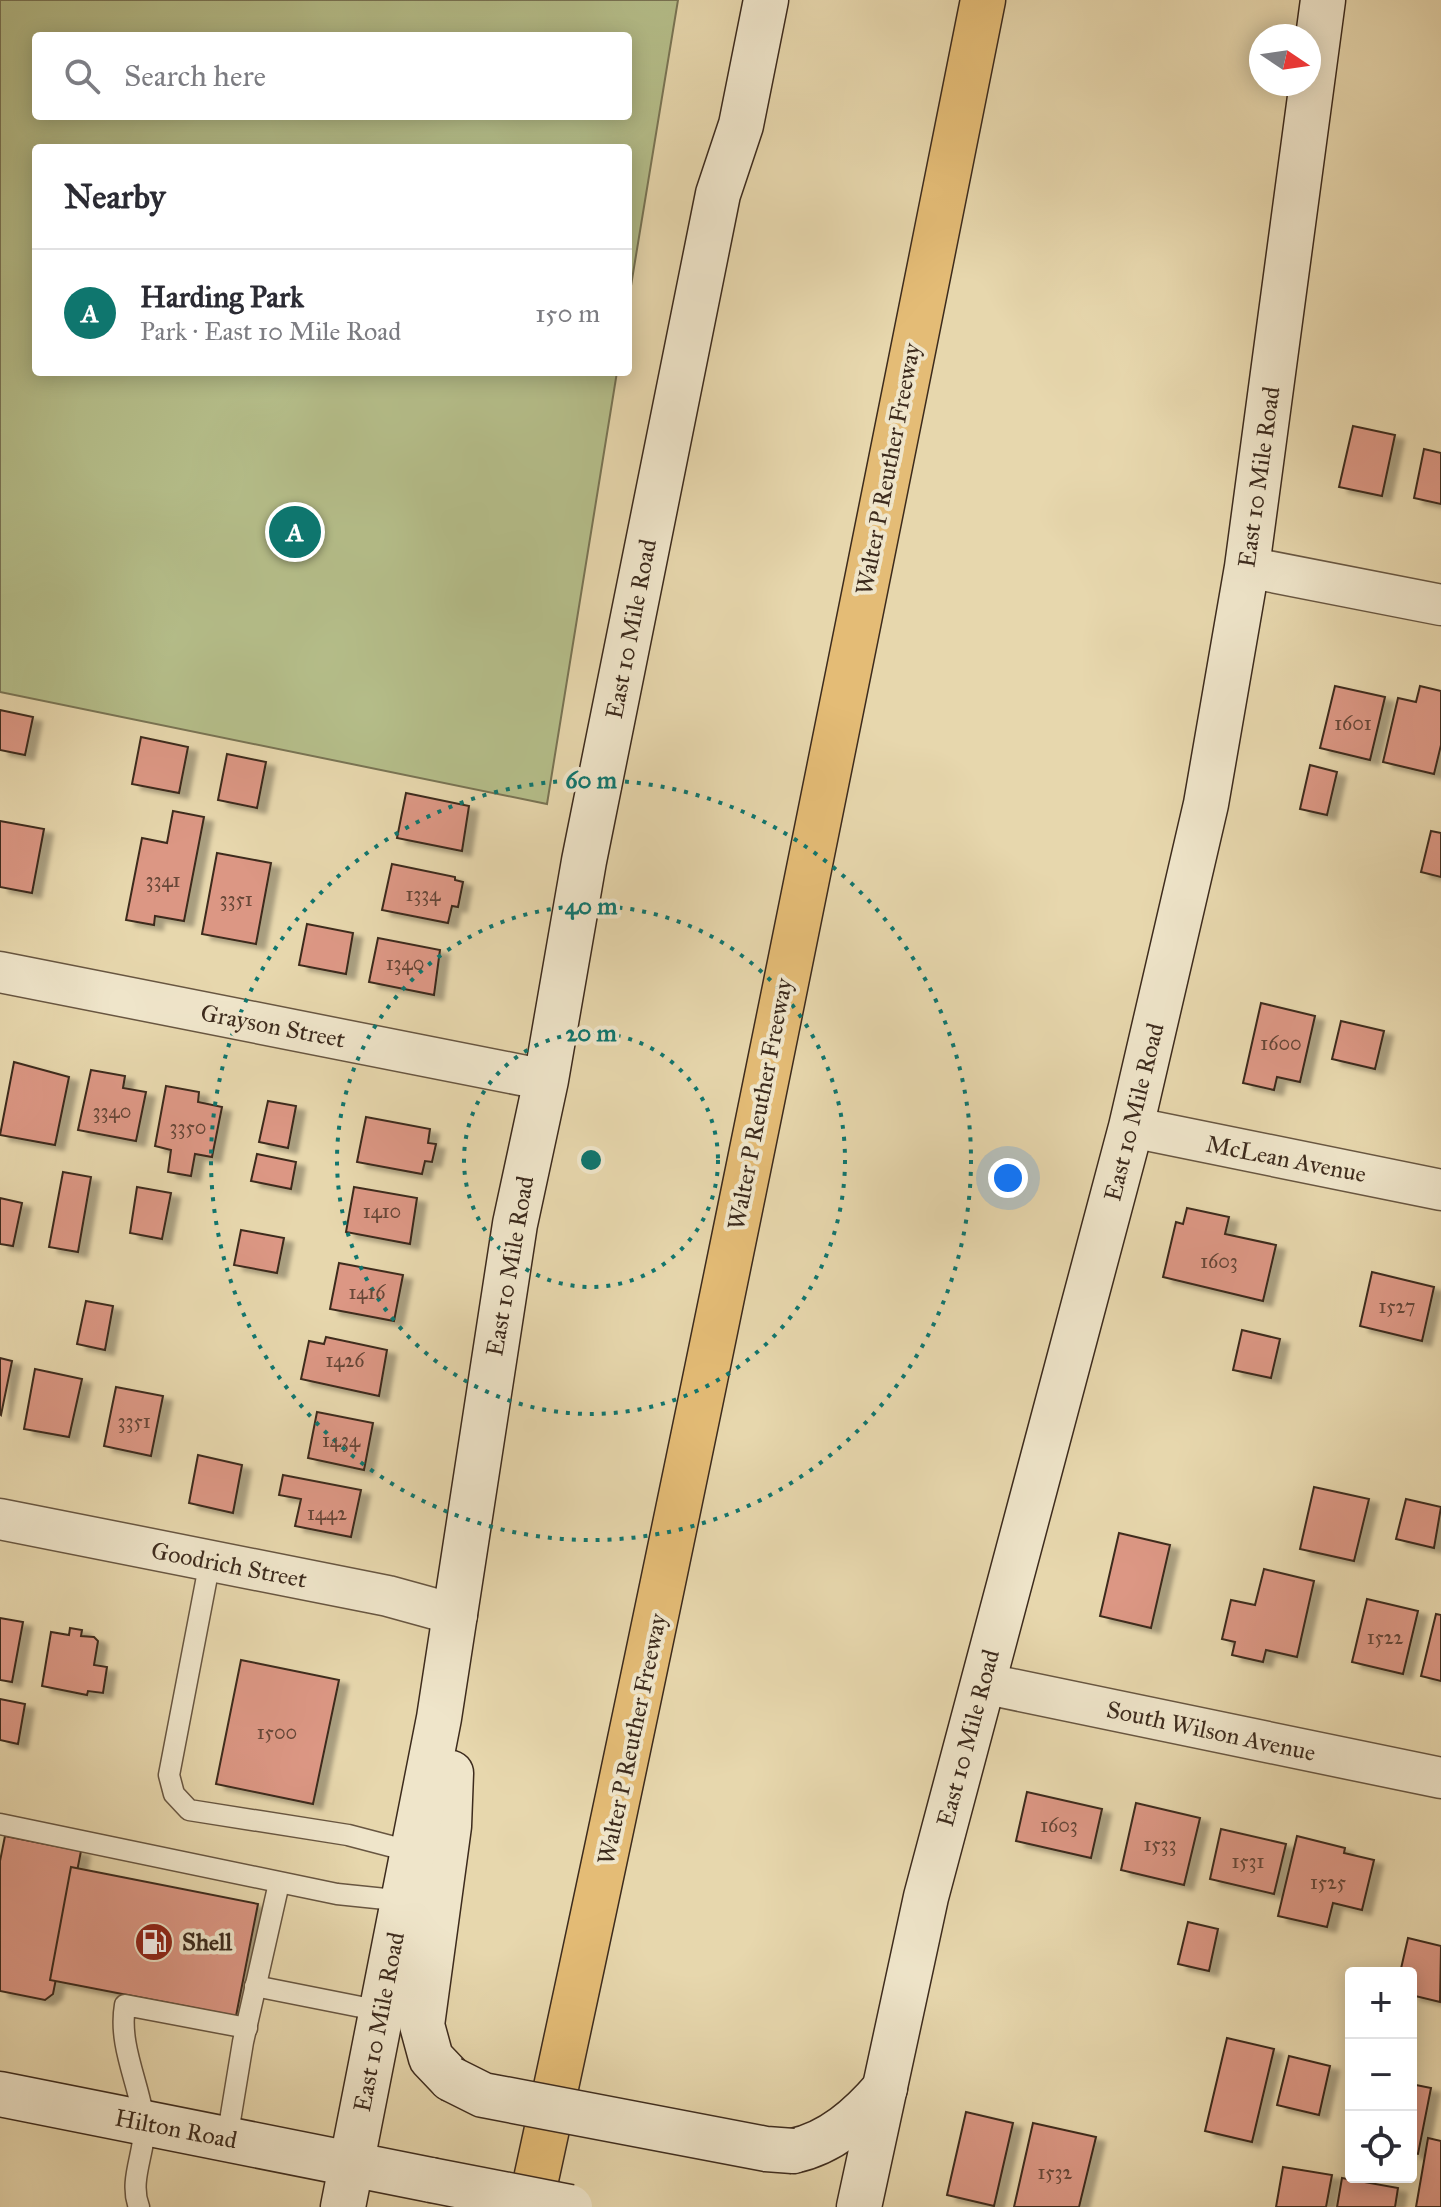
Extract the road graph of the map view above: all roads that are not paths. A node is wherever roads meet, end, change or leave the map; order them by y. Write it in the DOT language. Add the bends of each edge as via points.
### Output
graph roads {
  1 [pos="766,0"];
  2 [pos="983,0"];
  3 [pos="1323,0"];
  4 [pos="1247,567"];
  5 [pos="1441,605"];
  6 [pos="0,972"];
  7 [pos="546,1080"];
  8 [pos="1131,1127"];
  9 [pos="1441,1190"];
  10 [pos="0,1519"];
  11 [pos="210,1561"];
  12 [pos="457,1615"];
  13 [pos="982,1683"];
  14 [pos="1441,1778"];
  15 [pos="0,1824"];
  16 [pos="413,1852"];
  17 [pos="279,1883"];
  18 [pos="420,1904"];
  19 [pos="255,1986"];
  20 [pos="381,2011"];
  21 [pos="247,2028"];
  22 [pos="885,2088"];
  23 [pos="0,2094"];
  24 [pos="144,2123"];
  25 [pos="227,2139"];
  26 [pos="351,2164"];
  27 [pos="139,2207"];
  28 [pos="343,2207"];
  29 [pos="530,2207"];
  30 [pos="570,2207"];
  31 [pos="859,2207"];
  1 -- 7 [label="main road, East 10 Mile Road" via="741,125 715,210 584,861"];
  2 -- 29 [label="highway, Walter P Reuther Freeway" via="704,1392"];
  3 -- 4 [label="main road, East 10 Mile Road"];
  4 -- 5 [label="street"];
  4 -- 8 [label="main road, East 10 Mile Road" via="1206,804"];
  6 -- 7 [label="street, Grayson Street"];
  7 -- 12 [label="main road, East 10 Mile Road" via="515,1224"];
  8 -- 9 [label="street, McLean Avenue"];
  8 -- 13 [label="main road, East 10 Mile Road"];
  10 -- 11 [label="street, Goodrich Street"];
  11 -- 12 [label="street, Goodrich Street"];
  11 -- 16 [label="lane" via="169,1775 174,1794 189,1810 348,1835"];
  12 -- 16 [label="main road, East 10 Mile Road"];
  12 -- 18 [label="main road" via="449,1826"];
  13 -- 14 [label="street, South Wilson Avenue"];
  13 -- 22 [label="main road, East 10 Mile Road" via="926,1897"];
  15 -- 17 [label="lane"];
  16 -- 18 [label="main road, East 10 Mile Road"];
  17 -- 18 [label="lane"];
  17 -- 19 [label="lane"];
  18 -- 20 [label="main road, East 10 Mile Road"];
  18 -- 22 [label="main road, bridge" via="422,2025 431,2058 451,2079 483,2095 793,2151 839,2131"];
  19 -- 20 [label="lane"];
  19 -- 21 [label="lane"];
  20 -- 26 [label="main road, East 10 Mile Road"];
  21 -- 24 [label="lane" via="125,2005 122,2018"];
  21 -- 25 [label="lane"];
  22 -- 31 [label="main road, East 10 Mile Road"];
  23 -- 24 [label="main road, Hilton Road"];
  24 -- 25 [label="main road, Hilton Road"];
  24 -- 27 [label="lane" via="134,2195"];
  25 -- 26 [label="main road, Hilton Road"];
  26 -- 28 [label="main road, East 10 Mile Road"];
  26 -- 30 [label="main road, Hilton Road, bridge"];
}
